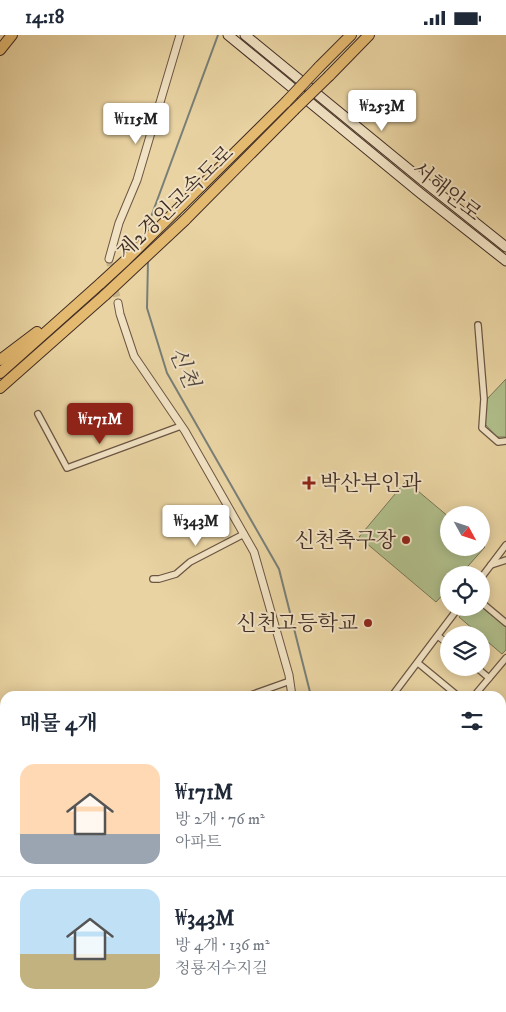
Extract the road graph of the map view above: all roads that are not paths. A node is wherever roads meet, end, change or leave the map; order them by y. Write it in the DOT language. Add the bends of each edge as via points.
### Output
graph roads {
  1 [pos="12,35"];
  2 [pos="180,35"];
  3 [pos="245,35"];
  4 [pos="351,35"];
  5 [pos="369,35"];
  6 [pos="230,36"];
  7 [pos="0,50"];
  8 [pos="506,247"];
  9 [pos="110,259"];
  10 [pos="506,261"];
  11 [pos="82,300"];
  12 [pos="118,303"];
  13 [pos="478,325"];
  14 [pos="0,360"];
  15 [pos="0,373"];
  16 [pos="0,388"];
  17 [pos="38,414"];
  18 [pos="181,426"];
  19 [pos="506,441"];
  20 [pos="244,535"];
  21 [pos="506,545"];
  22 [pos="506,560"];
  23 [pos="491,565"];
  24 [pos="153,579"];
  25 [pos="490,610"];
  26 [pos="452,616"];
  27 [pos="506,623"];
  28 [pos="438,636"];
  29 [pos="506,658"];
  30 [pos="418,663"];
  31 [pos="487,676"];
  32 [pos="489,678"];
  33 [pos="290,681"];
  34 [pos="261,691"];
  35 [pos="291,691"];
  36 [pos="396,691"];
  37 [pos="452,691"];
  38 [pos="478,691"];
  1 -- 7 [label="highway"];
  2 -- 9 [label="street"];
  3 -- 8 [label="main road, 서해안로"];
  4 -- 11 [label="highway, 제2경인고속도로, bridge" via="182,205"];
  5 -- 16 [label="highway, 제2경인고속도로, bridge" via="106,295"];
  6 -- 10 [label="main road, 서해안로"];
  11 -- 14 [label="highway"];
  11 -- 15 [label="highway, 제2경인고속도로"];
  12 -- 18 [label="street" via="134,356"];
  13 -- 19 [label="street" via="484,399 482,428 498,442"];
  17 -- 18 [label="street" via="67,468"];
  18 -- 20 [label="street"];
  20 -- 24 [label="street" via="190,562 176,574"];
  20 -- 33 [label="street" via="254,552"];
  21 -- 23 [label="street"];
  22 -- 23 [label="street"];
  25 -- 27 [label="street"];
  26 -- 28 [label="street"];
  28 -- 30 [label="street"];
  29 -- 32 [label="street"];
  30 -- 36 [label="street"];
  30 -- 37 [label="street"];
  31 -- 32 [label="street"];
  32 -- 38 [label="street"];
  33 -- 34 [label="street"];
  33 -- 35 [label="street"];
}
